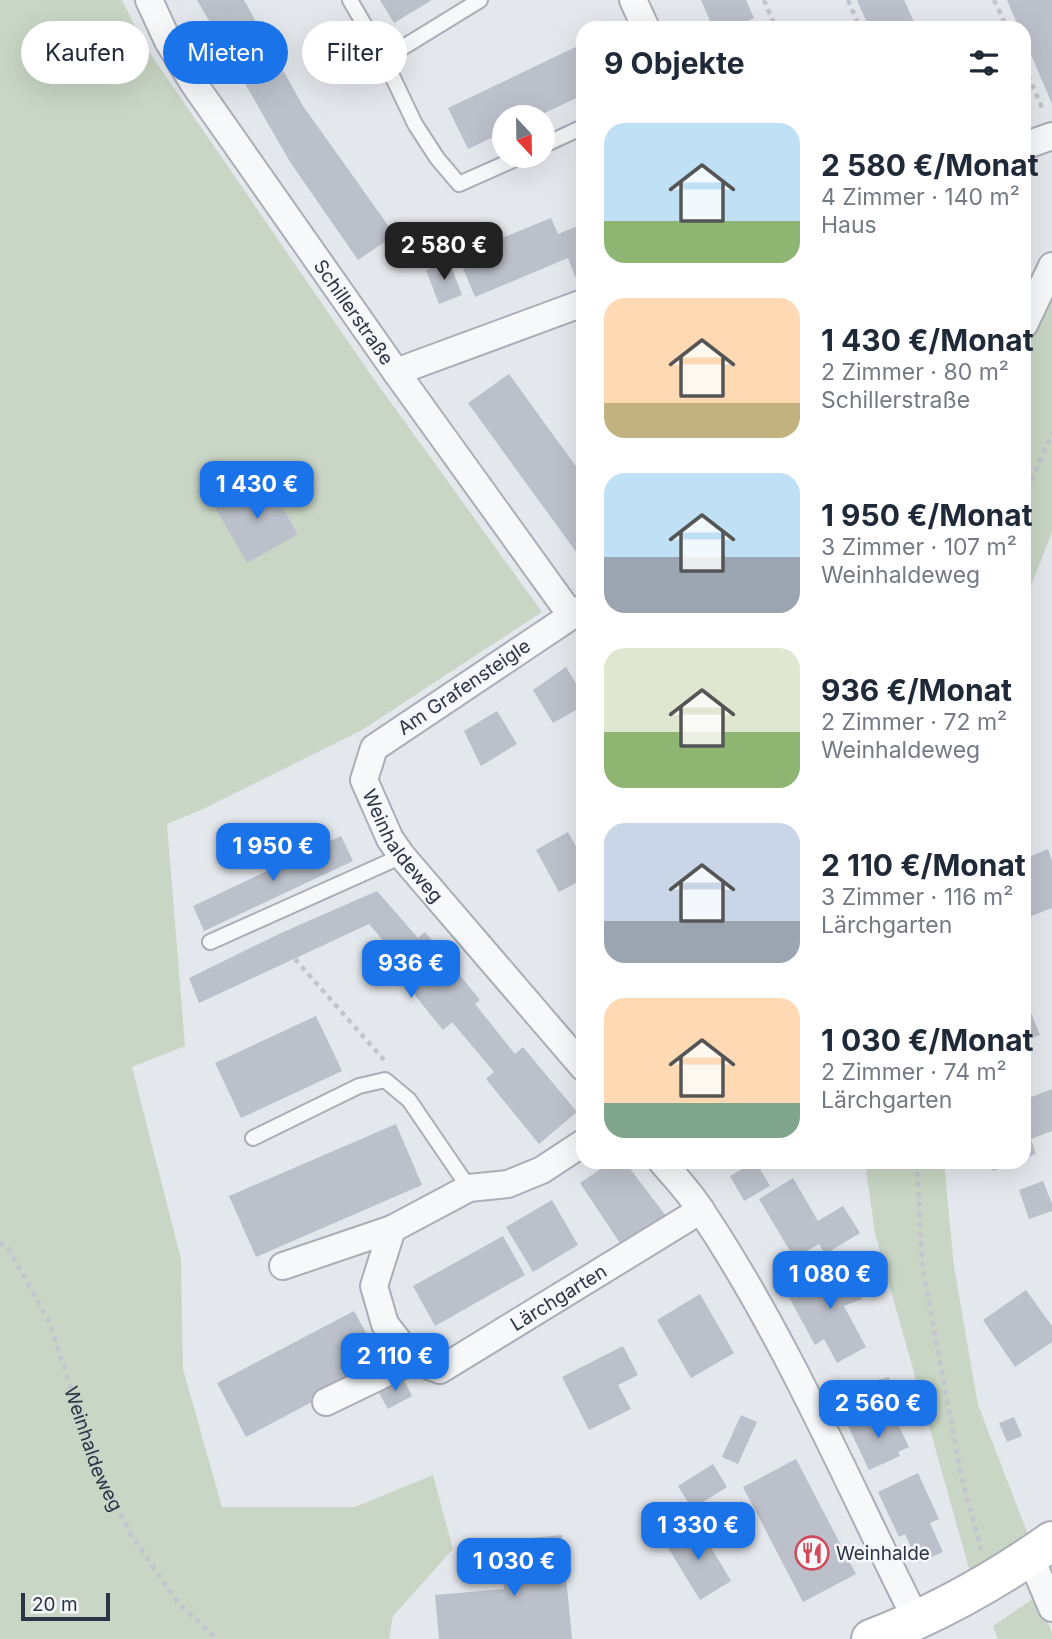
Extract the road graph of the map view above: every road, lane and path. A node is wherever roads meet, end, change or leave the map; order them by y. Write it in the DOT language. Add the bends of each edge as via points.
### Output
graph roads {
  1 [pos="149,0"];
  2 [pos="351,0"];
  3 [pos="480,0"];
  4 [pos="633,0"];
  5 [pos="764,0"];
  6 [pos="848,0"];
  7 [pos="994,0"];
  8 [pos="363,21"];
  9 [pos="643,21"];
  10 [pos="773,21"];
  11 [pos="857,21"];
  12 [pos="1004,21"];
  13 [pos="407,45"];
  14 [pos="1031,83"];
  15 [pos="396,84"];
  16 [pos="1049,127"];
  17 [pos="576,130"];
  18 [pos="555,140"];
  19 [pos="1031,141"];
  20 [pos="495,168"];
  21 [pos="1052,266"];
  22 [pos="576,306"];
  23 [pos="1031,311"];
  24 [pos="396,373"];
  25 [pos="1052,432"];
  26 [pos="1031,482"];
  27 [pos="576,611"];
  28 [pos="576,613"];
  29 [pos="364,780"];
  30 [pos="402,856"];
  31 [pos="210,942"];
  32 [pos="295,958"];
  33 [pos="576,1059"];
  34 [pos="385,1080"];
  35 [pos="253,1138"];
  36 [pos="576,1148"];
  37 [pos="668,1169"];
  38 [pos="918,1169"];
  39 [pos="469,1188"];
  40 [pos="701,1210"];
  41 [pos="392,1229"];
  42 [pos="0,1242"];
  43 [pos="283,1266"];
  44 [pos="413,1360"];
  45 [pos="326,1402"];
  46 [pos="1041,1549"];
  47 [pos="990,1583"];
  48 [pos="1052,1608"];
  49 [pos="917,1621"];
  50 [pos="217,1639"];
  51 [pos="871,1639"];
  1 -- 24 [label="street, Schillerstraße" via="194,84"];
  2 -- 8 [label="lane"];
  3 -- 13 [label="lane"];
  4 -- 9 [label="street"];
  5 -- 10 [label="path"];
  6 -- 11 [label="path"];
  7 -- 12 [label="path"];
  14 -- 16 [label="path"];
  15 -- 20 [label="lane" via="415,124 459,184"];
  16 -- 19 [label="street"];
  17 -- 18 [label="lane"];
  21 -- 23 [label="street"];
  22 -- 24 [label="street"];
  24 -- 27 [label="street, Schillerstraße"];
  25 -- 26 [label="path"];
  28 -- 29 [label="street, Am Grafensteigle" via="374,748"];
  29 -- 30 [label="street, Weinhaldeweg"];
  30 -- 31 [label="lane"];
  30 -- 33 [label="street, Weinhaldeweg"];
  32 -- 34 [label="path" via="384,1060"];
  34 -- 35 [label="lane" via="359,1086"];
  34 -- 39 [label="lane" via="409,1100"];
  36 -- 39 [label="street" via="542,1170 508,1184"];
  37 -- 40 [label="street"];
  38 -- 47 [label="path" via="922,1265 961,1475"];
  39 -- 41 [label="street"];
  40 -- 44 [label="street, Lärchgarten" via="440,1370"];
  40 -- 49 [label="street" via="798,1376"];
  41 -- 43 [label="street"];
  41 -- 44 [label="street" via="374,1286 385,1324"];
  42 -- 50 [label="path, Weinhaldeweg" via="8,1248 49,1322 100,1475 131,1535 179,1604"];
  44 -- 45 [label="street"];
  46 -- 47 [label="main road"];
  46 -- 48 [label="street"];
  47 -- 49 [label="main road"];
  49 -- 51 [label="main road"];
}
